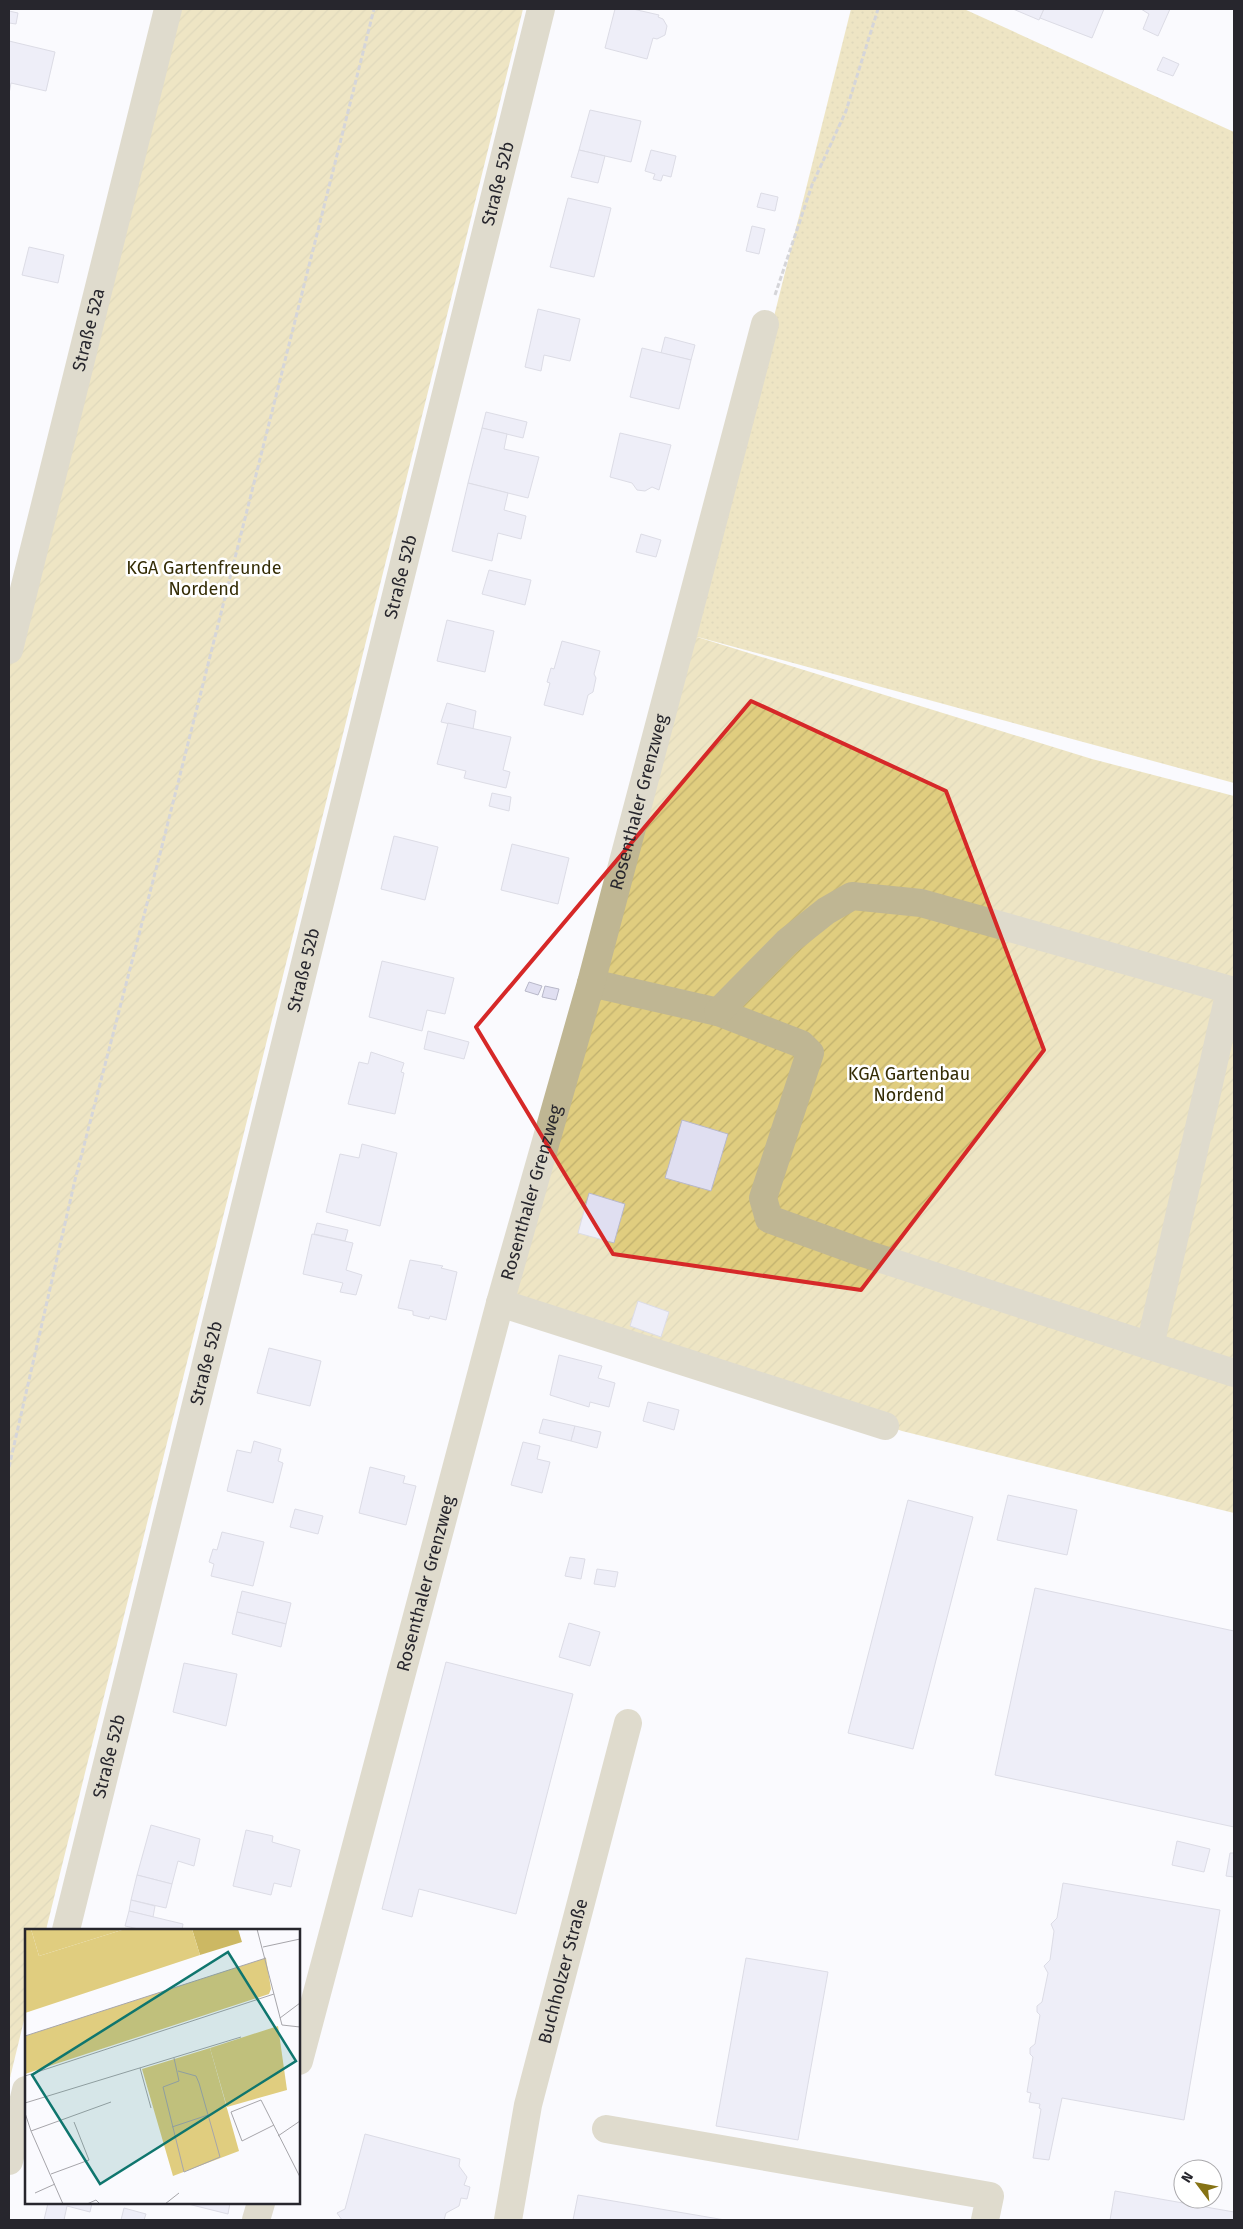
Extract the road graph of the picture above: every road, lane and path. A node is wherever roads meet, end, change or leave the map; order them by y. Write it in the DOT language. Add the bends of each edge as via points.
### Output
graph roads {
  1 [pos="168,9"];
  2 [pos="374,9"];
  3 [pos="541,9"];
  4 [pos="878,9"];
  5 [pos="766,324"];
  6 [pos="9,650"];
  7 [pos="591,983"];
  8 [pos="1232,990"];
  9 [pos="718,1012"];
  10 [pos="500,1303"];
  11 [pos="1150,1346"];
  12 [pos="1234,1373"];
  13 [pos="885,1426"];
  14 [pos="9,1467"];
  15 [pos="628,1723"];
  16 [pos="66,1929"];
  17 [pos="300,2056"];
  18 [pos="25,2094"];
  19 [pos="606,2129"];
  20 [pos="9,2161"];
  21 [pos="261,2204"];
  22 [pos="987,2208"];
  23 [pos="256,2220"];
  24 [pos="508,2220"];
  1 -- 6 [label="street, Straße 52a"];
  2 -- 14 [label="path" via="162,850 75,1180"];
  3 -- 16 [label="street, Straße 52b"];
  4 -- 5 [label="path" via="846,112 812,185"];
  5 -- 7 [label="street, Rosenthaler Grenzweg"];
  7 -- 9 [label="street"];
  7 -- 10 [label="street, Rosenthaler Grenzweg"];
  8 -- 9 [label="street" via="922,903 852,896 826,911 787,942"];
  8 -- 11 [label="street"];
  9 -- 11 [label="street" via="801,1044 810,1053 763,1198 769,1218 863,1253"];
  10 -- 13 [label="street"];
  10 -- 17 [label="street, Rosenthaler Grenzweg"];
  11 -- 12 [label="street"];
  15 -- 24 [label="street, Buchholzer Straße" via="528,2105"];
  18 -- 20 [label="street"];
  19 -- 22 [label="street"];
  21 -- 23 [label="street"];
}
